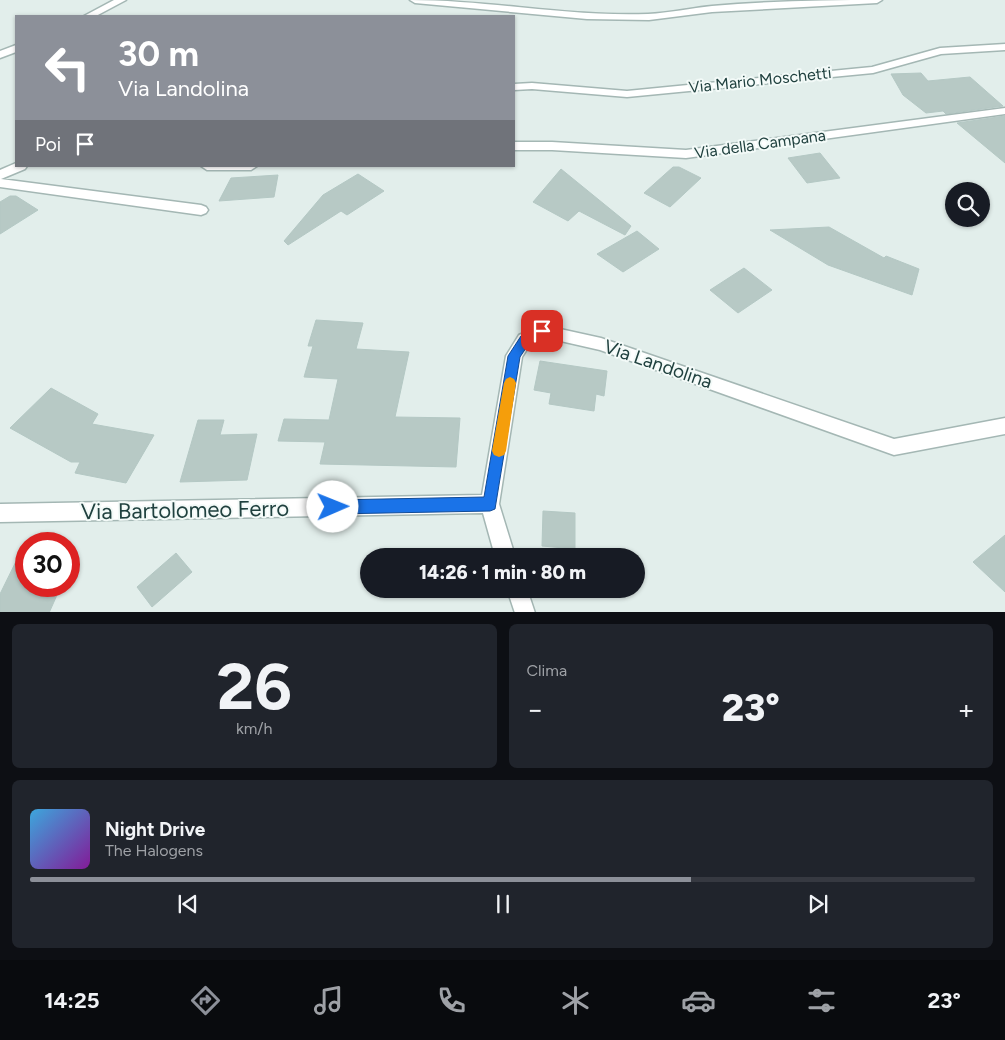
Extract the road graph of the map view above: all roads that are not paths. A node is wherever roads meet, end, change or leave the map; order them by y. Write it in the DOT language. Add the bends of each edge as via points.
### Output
graph roads {
  1 [pos="121,0"];
  2 [pos="415,0"];
  3 [pos="688,0"];
  4 [pos="877,0"];
  5 [pos="712,9"];
  6 [pos="91,15"];
  7 [pos="1005,47"];
  8 [pos="15,48"];
  9 [pos="0,55"];
  10 [pos="515,87"];
  11 [pos="1005,112"];
  12 [pos="515,146"];
  13 [pos="18,167"];
  14 [pos="0,175"];
  15 [pos="0,183"];
  16 [pos="201,210"];
  17 [pos="1005,426"];
  18 [pos="490,504"];
  19 [pos="0,513"];
  20 [pos="503,548"];
  21 [pos="520,598"];
  22 [pos="525,612"];
  1 -- 6 [label="street"];
  2 -- 5 [label="street" via="586,16 649,17"];
  3 -- 5 [label="street"];
  4 -- 5 [label="street"];
  7 -- 10 [label="street, Via Mario Moschetti" via="940,51 873,70 627,94"];
  8 -- 9 [label="street"];
  11 -- 12 [label="street, Via della Campana" via="686,154"];
  13 -- 14 [label="street"];
  15 -- 16 [label="street"];
  17 -- 18 [label="street, Via Landolina" via="894,447 601,344 542,331 525,339 514,356"];
  18 -- 19 [label="street, Via Bartolomeo Ferro"];
  18 -- 20 [label="street, Via Landolina"];
  21 -- 22 [label="street"];
}
